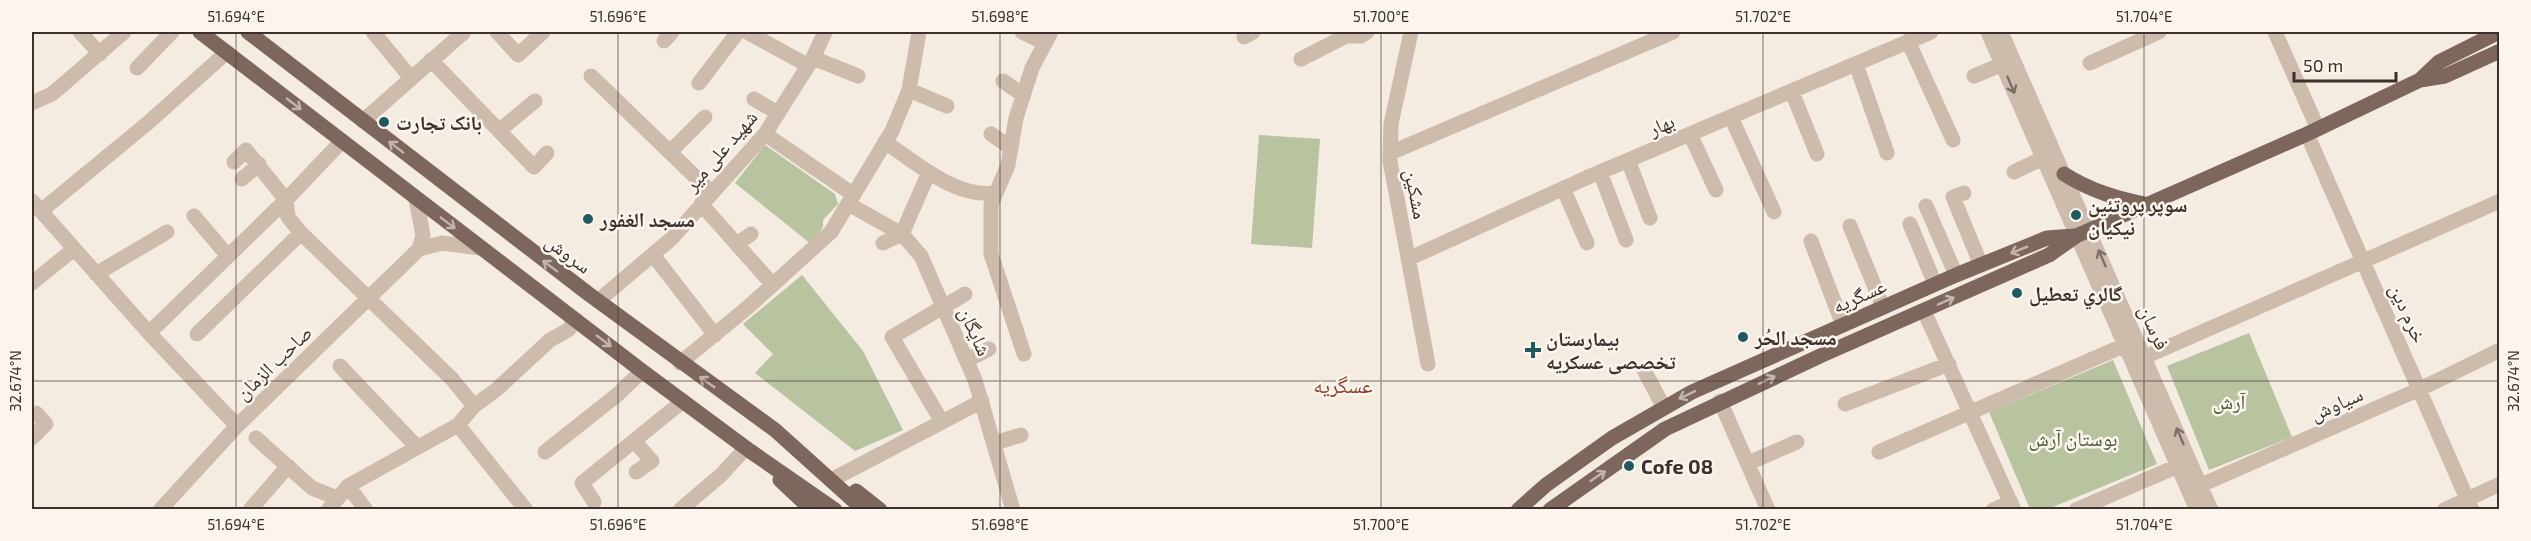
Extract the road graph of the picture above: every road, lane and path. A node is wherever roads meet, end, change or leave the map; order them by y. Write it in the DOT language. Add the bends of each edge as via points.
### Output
graph roads {
  1 [pos="80,32"];
  2 [pos="124,32"];
  3 [pos="172,32"];
  4 [pos="200,32"];
  5 [pos="248,32"];
  6 [pos="373,32"];
  7 [pos="464,32"];
  8 [pos="497,32"];
  9 [pos="543,32"];
  10 [pos="738,32"];
  11 [pos="747,32"];
  12 [pos="825,32"];
  13 [pos="920,32"];
  14 [pos="1022,32"];
  15 [pos="1367,32"];
  16 [pos="1411,32"];
  17 [pos="1673,32"];
  18 [pos="1931,32"];
  19 [pos="1989,32"];
  20 [pos="2001,32"];
  21 [pos="2159,32"];
  22 [pos="2276,32"];
  23 [pos="2499,32"];
  24 [pos="1048,37"];
  25 [pos="2479,37"];
  26 [pos="1908,42"];
  27 [pos="2499,51"];
  28 [pos="227,52"];
  29 [pos="100,54"];
  30 [pos="1301,59"];
  31 [pos="431,60"];
  32 [pos="2499,60"];
  33 [pos="810,61"];
  34 [pos="2008,62"];
  35 [pos="2090,63"];
  36 [pos="2475,63"];
  37 [pos="1856,64"];
  38 [pos="137,68"];
  39 [pos="591,76"];
  40 [pos="858,76"];
  41 [pos="1974,76"];
  42 [pos="411,78"];
  43 [pos="2420,80"];
  44 [pos="1003,81"];
  45 [pos="699,82"];
  46 [pos="909,90"];
  47 [pos="1792,92"];
  48 [pos="1023,95"];
  49 [pos="754,99"];
  50 [pos="535,101"];
  51 [pos="32,103"];
  52 [pos="947,106"];
  53 [pos="778,113"];
  54 [pos="705,117"];
  55 [pos="1731,117"];
  56 [pos="363,121"];
  57 [pos="501,130"];
  58 [pos="2312,131"];
  59 [pos="765,134"];
  60 [pos="991,134"];
  61 [pos="1690,134"];
  62 [pos="1953,140"];
  63 [pos="342,141"];
  64 [pos="885,142"];
  65 [pos="1011,148"];
  66 [pos="670,152"];
  67 [pos="547,153"];
  68 [pos="1390,153"];
  69 [pos="1887,153"];
  70 [pos="1817,154"];
  71 [pos="2043,158"];
  72 [pos="1628,160"];
  73 [pos="234,162"];
  74 [pos="259,164"];
  75 [pos="930,172"];
  76 [pos="1600,172"];
  77 [pos="2014,172"];
  78 [pos="2064,174"];
  79 [pos="242,179"];
  80 [pos="1563,188"];
  81 [pos="1716,190"];
  82 [pos="711,192"];
  83 [pos="996,193"];
  84 [pos="1964,193"];
  85 [pos="416,199"];
  86 [pos="286,200"];
  87 [pos="852,200"];
  88 [pos="2499,201"];
  89 [pos="701,204"];
  90 [pos="2149,205"];
  91 [pos="36,206"];
  92 [pos="1926,206"];
  93 [pos="1774,212"];
  94 [pos="194,216"];
  95 [pos="1650,218"];
  96 [pos="1910,224"];
  97 [pos="1850,226"];
  98 [pos="167,232"];
  99 [pos="301,233"];
  100 [pos="2083,233"];
  101 [pos="751,234"];
  102 [pos="902,234"];
  103 [pos="1626,240"];
  104 [pos="1811,241"];
  105 [pos="883,243"];
  106 [pos="1587,243"];
  107 [pos="480,248"];
  108 [pos="74,249"];
  109 [pos="419,249"];
  110 [pos="735,249"];
  111 [pos="653,255"];
  112 [pos="228,256"];
  113 [pos="1408,259"];
  114 [pos="2363,260"];
  115 [pos="1981,265"];
  116 [pos="96,274"];
  117 [pos="1956,275"];
  118 [pos="32,283"];
  119 [pos="1935,284"];
  120 [pos="773,285"];
  121 [pos="965,294"];
  122 [pos="367,299"];
  123 [pos="598,301"];
  124 [pos="943,307"];
  125 [pos="1882,307"];
  126 [pos="1924,311"];
  127 [pos="576,320"];
  128 [pos="1843,325"];
  129 [pos="148,333"];
  130 [pos="197,334"];
  131 [pos="714,335"];
  132 [pos="2131,342"];
  133 [pos="989,349"];
  134 [pos="2499,350"];
  135 [pos="1024,354"];
  136 [pos="2139,359"];
  137 [pos="966,360"];
  138 [pos="680,363"];
  139 [pos="1428,364"];
  140 [pos="1949,364"];
  141 [pos="340,366"];
  142 [pos="642,370"];
  143 [pos="1644,370"];
  144 [pos="2420,389"];
  145 [pos="982,400"];
  146 [pos="683,401"];
  147 [pos="1720,401"];
  148 [pos="1845,404"];
  149 [pos="474,406"];
  150 [pos="1663,406"];
  151 [pos="1970,411"];
  152 [pos="36,413"];
  153 [pos="942,422"];
  154 [pos="458,425"];
  155 [pos="237,426"];
  156 [pos="775,430"];
  157 [pos="1021,435"];
  158 [pos="32,438"];
  159 [pos="256,438"];
  160 [pos="634,441"];
  161 [pos="1797,442"];
  162 [pos="995,443"];
  163 [pos="417,447"];
  164 [pos="748,450"];
  165 [pos="545,452"];
  166 [pos="1879,452"];
  167 [pos="1748,463"];
  168 [pos="2184,463"];
  169 [pos="288,465"];
  170 [pos="636,472"];
  171 [pos="837,477"];
  172 [pos="2499,484"];
  173 [pos="2195,488"];
  174 [pos="338,498"];
  175 [pos="594,502"];
  176 [pos="2470,504"];
  177 [pos="2012,506"];
  178 [pos="160,510"];
  179 [pos="250,510"];
  180 [pos="366,510"];
  181 [pos="526,510"];
  182 [pos="680,510"];
  183 [pos="812,510"];
  184 [pos="836,510"];
  185 [pos="864,510"];
  186 [pos="880,510"];
  187 [pos="1013,510"];
  188 [pos="1518,510"];
  189 [pos="1550,510"];
  190 [pos="1768,510"];
  191 [pos="1993,510"];
  192 [pos="2076,510"];
  193 [pos="2197,510"];
  194 [pos="2211,510"];
  195 [pos="2444,510"];
  1 -- 29 [label="street"];
  2 -- 29 [label="street"];
  3 -- 38 [label="street"];
  4 -- 28 [label="main road"];
  5 -- 56 [label="main road, سروش"];
  6 -- 42 [label="street"];
  7 -- 31 [label="street"];
  8 -- 9 [label="street" via="518,55"];
  10 -- 45 [label="street"];
  11 -- 33 [label="street"];
  12 -- 33 [label="street, شهید علی میر"];
  13 -- 46 [label="street"];
  14 -- 24 [label="street"];
  15 -- 30 [label="street" via="1346,36"];
  16 -- 68 [label="street, مشکین" via="1391,124"];
  17 -- 68 [label="street"];
  18 -- 26 [label="street, بهار"];
  19 -- 34 [label="street, فرسان"];
  20 -- 34 [label="street, فرسان"];
  21 -- 35 [label="street"];
  22 -- 58 [label="street, خرم دین"];
  23 -- 25 [label="main road, عسگریه"];
  24 -- 48 [label="street"];
  25 -- 43 [label="main road, عسگریه" via="2439,62"];
  26 -- 37 [label="street, بهار"];
  26 -- 62 [label="street"];
  27 -- 36 [label="main road, عسگریه"];
  28 -- 63 [label="main road, one-way"];
  28 -- 91 [label="street" via="149,122"];
  29 -- 51 [label="street" via="52,94"];
  31 -- 42 [label="street"];
  31 -- 57 [label="street"];
  32 -- 36 [label="main road"];
  33 -- 40 [label="street"];
  33 -- 53 [label="street, شهید علی میر"];
  34 -- 41 [label="street"];
  34 -- 71 [label="street, فرسان, one-way"];
  34 -- 78 [label="street, فرسان"];
  36 -- 43 [label="main road, عسگریه" via="2445,76"];
  37 -- 47 [label="street, بهار"];
  37 -- 69 [label="street"];
  39 -- 66 [label="street"];
  42 -- 56 [label="street"];
  43 -- 58 [label="main road, عسگریه"];
  44 -- 48 [label="street"];
  46 -- 52 [label="street"];
  46 -- 64 [label="street"];
  47 -- 55 [label="street, بهار"];
  47 -- 70 [label="street"];
  48 -- 65 [label="street"];
  49 -- 53 [label="street"];
  50 -- 57 [label="street"];
  53 -- 59 [label="street, شهید علی میر"];
  54 -- 66 [label="street"];
  55 -- 61 [label="street, بهار"];
  55 -- 93 [label="street"];
  123 -- 56 [label="main road, سروش, one-way"];
  57 -- 67 [label="street" via="534,167"];
  58 -- 90 [label="main road, عسگریه"];
  58 -- 114 [label="street, خرم دین"];
  59 -- 82 [label="street, شهید علی میر"];
  59 -- 87 [label="street, شایگان"];
  60 -- 65 [label="street"];
  61 -- 72 [label="street, بهار"];
  61 -- 81 [label="street"];
  63 -- 85 [label="main road"];
  63 -- 86 [label="street"];
  64 -- 75 [label="street"];
  64 -- 87 [label="street"];
  65 -- 83 [label="street"];
  66 -- 82 [label="street"];
  68 -- 113 [label="street, مشکین"];
  71 -- 77 [label="street"];
  71 -- 100 [label="street, فرسان"];
  72 -- 76 [label="street, بهار"];
  72 -- 95 [label="street"];
  73 -- 74 [label="street" via="246,150"];
  74 -- 79 [label="street"];
  74 -- 86 [label="street"];
  75 -- 83 [label="street" via="979,195"];
  75 -- 102 [label="street"];
  76 -- 80 [label="street, بهار"];
  76 -- 103 [label="street"];
  78 -- 90 [label="main road" via="2110,197"];
  78 -- 100 [label="street, فرسان"];
  80 -- 106 [label="street"];
  80 -- 113 [label="street, بهار"];
  82 -- 89 [label="street, شهید علی میر"];
  83 -- 135 [label="street" via="991,205 991,254"];
  84 -- 115 [label="street" via="1953,197"];
  85 -- 107 [label="main road, one-way"];
  85 -- 109 [label="street" via="423,235"];
  86 -- 99 [label="street" via="288,217"];
  86 -- 112 [label="street"];
  87 -- 102 [label="street, شایگان"];
  87 -- 120 [label="street" via="831,232"];
  88 -- 114 [label="street"];
  89 -- 110 [label="street"];
  89 -- 111 [label="street, شهید علی میر"];
  90 -- 100 [label="main road, عسگریه"];
  91 -- 108 [label="street"];
  92 -- 117 [label="street"];
  94 -- 112 [label="street"];
  96 -- 119 [label="street"];
  97 -- 125 [label="street"];
  98 -- 116 [label="street"];
  99 -- 122 [label="street"];
  99 -- 130 [label="street"];
  100 -- 115 [label="main road, عسگریه, one-way" via="2047,238"];
  126 -- 100 [label="main road, عسگریه, one-way" via="2049,255"];
  100 -- 132 [label="street, فرسان"];
  101 -- 110 [label="street"];
  102 -- 105 [label="street"];
  102 -- 124 [label="street, شایگان" via="921,256"];
  104 -- 128 [label="street"];
  107 -- 109 [label="street" via="442,243"];
  107 -- 127 [label="main road"];
  108 -- 116 [label="street"];
  108 -- 118 [label="street"];
  109 -- 122 [label="street, صاحب الزمان"];
  110 -- 120 [label="street"];
  111 -- 123 [label="street, شهید علی میر"];
  111 -- 131 [label="street"];
  112 -- 129 [label="street"];
  113 -- 139 [label="street, مشکین"];
  114 -- 136 [label="street"];
  114 -- 144 [label="street, خرم دین"];
  115 -- 117 [label="main road, عسگریه"];
  116 -- 129 [label="street"];
  117 -- 119 [label="main road, عسگریه"];
  119 -- 125 [label="main road, عسگریه"];
  120 -- 131 [label="street"];
  121 -- 124 [label="street"];
  122 -- 149 [label="street" via="452,379"];
  122 -- 155 [label="street, صاحب الزمان"];
  123 -- 138 [label="main road, سروش"];
  124 -- 137 [label="street, شایگان"];
  124 -- 153 [label="street" via="892,337"];
  125 -- 128 [label="main road, عسگریه"];
  126 -- 140 [label="street"];
  147 -- 126 [label="main road, عسگریه, one-way"];
  127 -- 142 [label="main road, one-way"];
  127 -- 149 [label="street"];
  128 -- 150 [label="main road, عسگریه, one-way"];
  129 -- 155 [label="street"];
  131 -- 138 [label="street"];
  132 -- 136 [label="street, فرسان"];
  132 -- 151 [label="street"];
  133 -- 137 [label="street"];
  134 -- 144 [label="street, سیاوش"];
  136 -- 168 [label="street, فرسان"];
  137 -- 145 [label="street, شایگان"];
  156 -- 138 [label="main road, سروش, one-way"];
  140 -- 148 [label="street"];
  140 -- 151 [label="street"];
  141 -- 163 [label="street"];
  142 -- 146 [label="main road"];
  142 -- 165 [label="street"];
  143 -- 150 [label="street"];
  144 -- 173 [label="street, سیاوش"];
  144 -- 176 [label="street, خرم دین"];
  145 -- 153 [label="street"];
  145 -- 162 [label="street, شایگان"];
  146 -- 160 [label="street"];
  146 -- 164 [label="main road"];
  147 -- 167 [label="street"];
  189 -- 147 [label="main road, عسگریه, one-way" via="1665,429"];
  149 -- 154 [label="street"];
  150 -- 188 [label="main road, عسگریه" via="1546,485"];
  151 -- 166 [label="street"];
  151 -- 177 [label="street"];
  152 -- 158 [label="street" via="46,424"];
  153 -- 171 [label="street"];
  154 -- 163 [label="street"];
  154 -- 181 [label="street"];
  155 -- 178 [label="street, صاحب الزمان"];
  156 -- 171 [label="main road"];
  156 -- 185 [label="main road, سروش"];
  157 -- 162 [label="street"];
  159 -- 169 [label="street"];
  160 -- 170 [label="street" via="652,461"];
  160 -- 175 [label="street" via="582,483"];
  161 -- 167 [label="street"];
  162 -- 187 [label="street, شایگان"];
  163 -- 174 [label="street"];
  164 -- 182 [label="street"];
  164 -- 183 [label="main road"];
  164 -- 184 [label="main road"];
  167 -- 190 [label="street"];
  168 -- 173 [label="street, فرسان"];
  168 -- 192 [label="street"];
  169 -- 174 [label="street" via="312,488"];
  169 -- 179 [label="street"];
  171 -- 186 [label="main road"];
  172 -- 176 [label="street"];
  173 -- 193 [label="street, فرسان"];
  173 -- 194 [label="street, فرسان"];
  174 -- 180 [label="street"];
  176 -- 195 [label="street"];
  177 -- 191 [label="street"];
}
